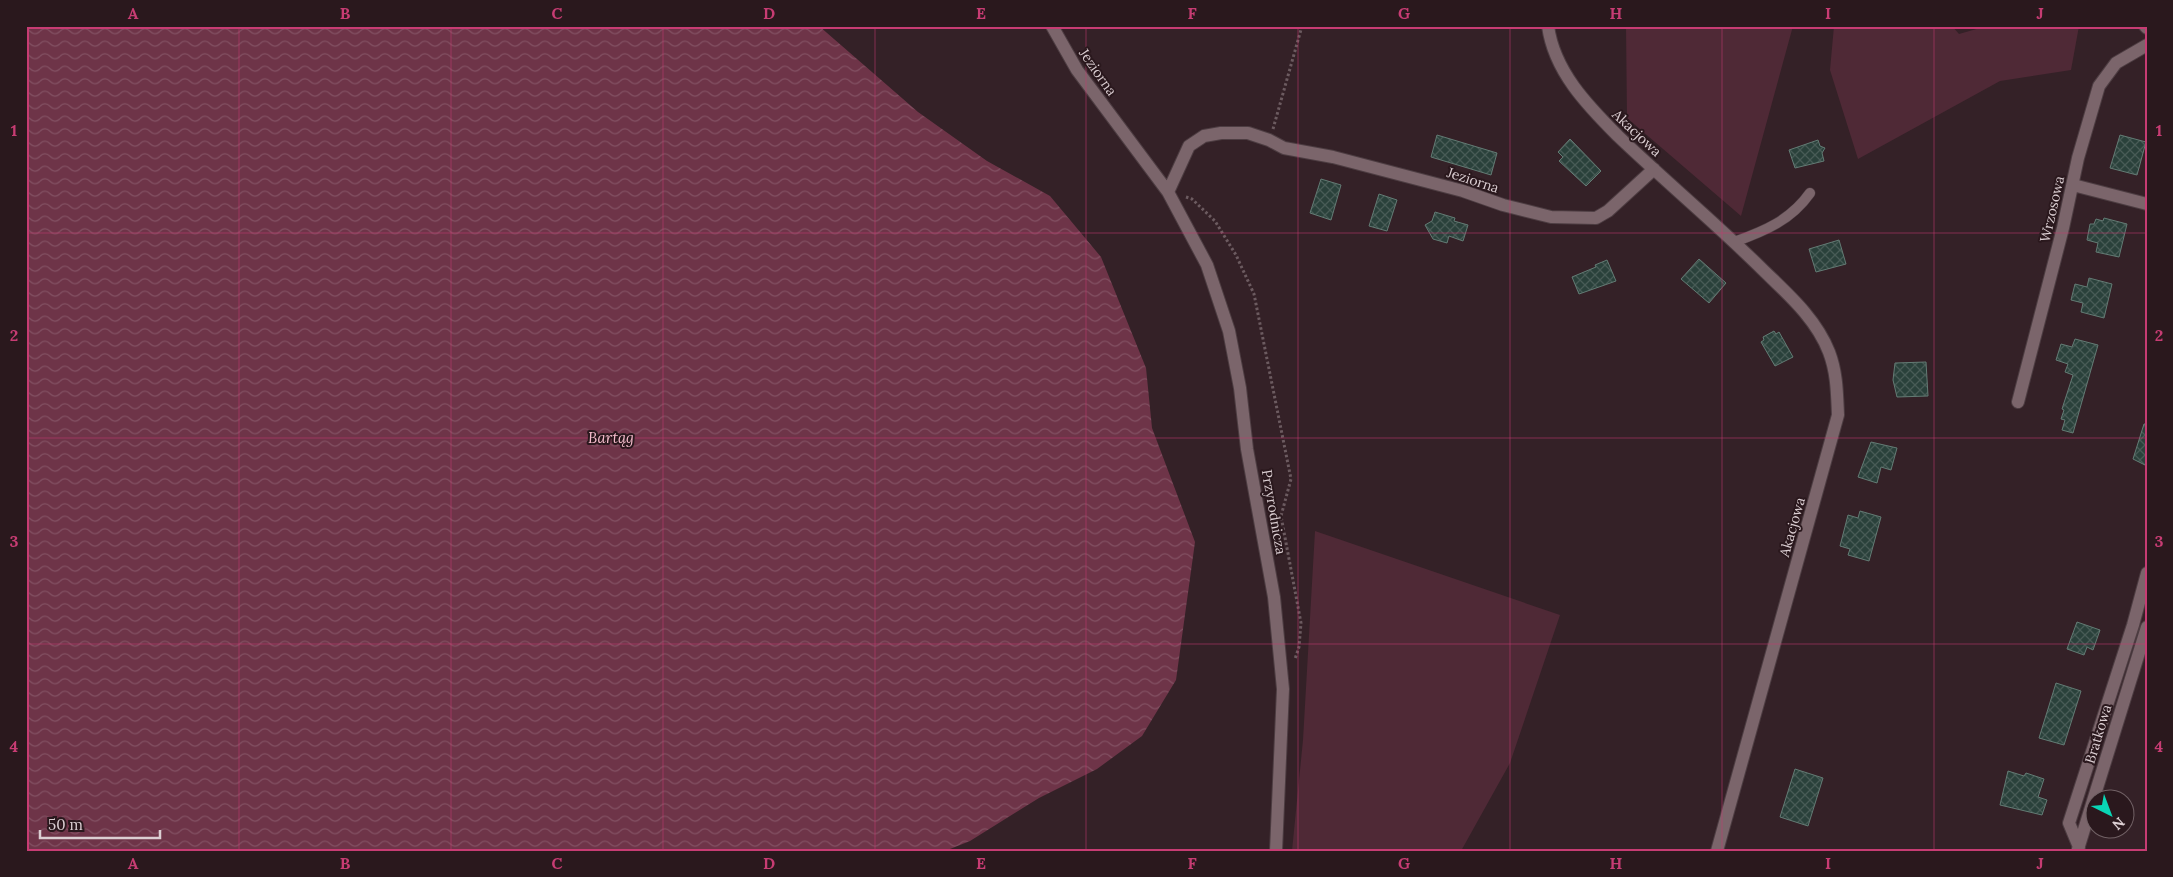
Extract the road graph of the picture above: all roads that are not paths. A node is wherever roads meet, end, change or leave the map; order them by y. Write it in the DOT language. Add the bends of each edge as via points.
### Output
graph roads {
  1 [pos="1052,26"];
  2 [pos="1548,26"];
  3 [pos="2147,45"];
  4 [pos="1654,169"];
  5 [pos="2073,184"];
  6 [pos="1168,192"];
  7 [pos="1810,193"];
  8 [pos="2147,204"];
  9 [pos="1734,242"];
  10 [pos="2018,402"];
  11 [pos="2147,573"];
  12 [pos="2147,627"];
  13 [pos="2078,849"];
  14 [pos="1276,851"];
  15 [pos="1717,851"];
  1 -- 6 [label="street, Jeziorna" via="1077,70"];
  2 -- 4 [label="street, Akacjowa" via="1565,75 1595,113"];
  3 -- 5 [label="street, Wrzosowa" via="2116,63 2099,86"];
  4 -- 6 [label="street, Jeziorna" via="1596,218 1551,218 1454,188 1284,148 1248,133 1204,136 1189,146"];
  4 -- 9 [label="street, Akacjowa"];
  5 -- 8 [label="street"];
  5 -- 10 [label="street, Wrzosowa"];
  6 -- 14 [label="street, Przyrodnicza" via="1207,265 1229,331 1240,388 1247,449 1274,597 1283,689"];
  7 -- 9 [label="lane" via="1788,218"];
  9 -- 15 [label="street, Akacjowa" via="1810,317 1828,351 1837,380 1838,415"];
  11 -- 13 [label="street" via="2070,823"];
  12 -- 13 [label="street, Bratkowa"];
}
